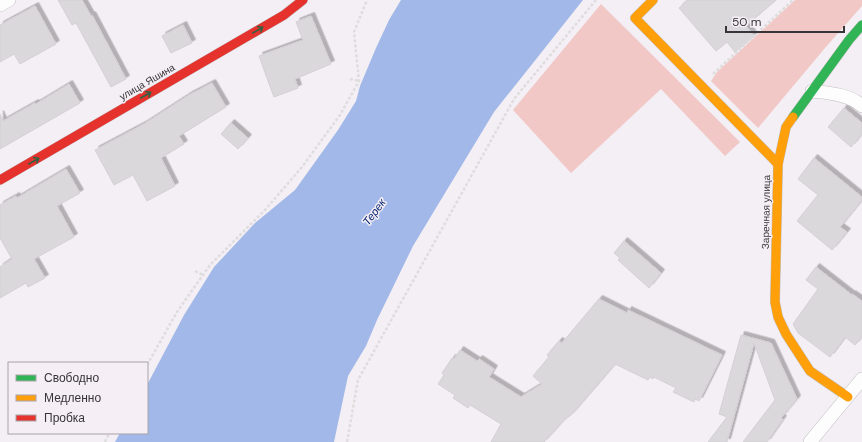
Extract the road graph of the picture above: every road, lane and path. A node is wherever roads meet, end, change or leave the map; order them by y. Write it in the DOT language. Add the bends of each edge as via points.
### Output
graph roads {
  1 [pos="9,0"];
  2 [pos="303,0"];
  3 [pos="367,0"];
  4 [pos="596,0"];
  5 [pos="652,0"];
  6 [pos="793,0"];
  7 [pos="0,5"];
  8 [pos="862,25"];
  9 [pos="350,79"];
  10 [pos="359,81"];
  11 [pos="702,87"];
  12 [pos="812,92"];
  13 [pos="862,106"];
  14 [pos="778,164"];
  15 [pos="0,180"];
  16 [pos="195,271"];
  17 [pos="203,276"];
  18 [pos="148,363"];
  19 [pos="862,379"];
  20 [pos="848,397"];
  21 [pos="347,442"];
  22 [pos="810,442"];
  1 -- 7 [label="street"];
  15 -- 2 [label="street, улица Яшина, one-way" via="284,15"];
  3 -- 10 [label="path" via="354,32"];
  4 -- 21 [label="path" via="514,99 358,380"];
  5 -- 11 [label="street" via="635,18"];
  6 -- 11 [label="path" via="716,70"];
  8 -- 12 [label="street, Заречная улица"];
  9 -- 10 [label="path"];
  10 -- 17 [label="path" via="340,115 302,167 265,210 210,265"];
  11 -- 14 [label="street"];
  12 -- 13 [label="street" via="836,93"];
  12 -- 14 [label="street, Заречная улица" via="786,127"];
  14 -- 20 [label="street, Заречная улица" via="775,284 778,317 810,371"];
  16 -- 17 [label="path"];
  17 -- 18 [label="path" via="177,312"];
  19 -- 20 [label="street"];
  20 -- 22 [label="street"];
}
